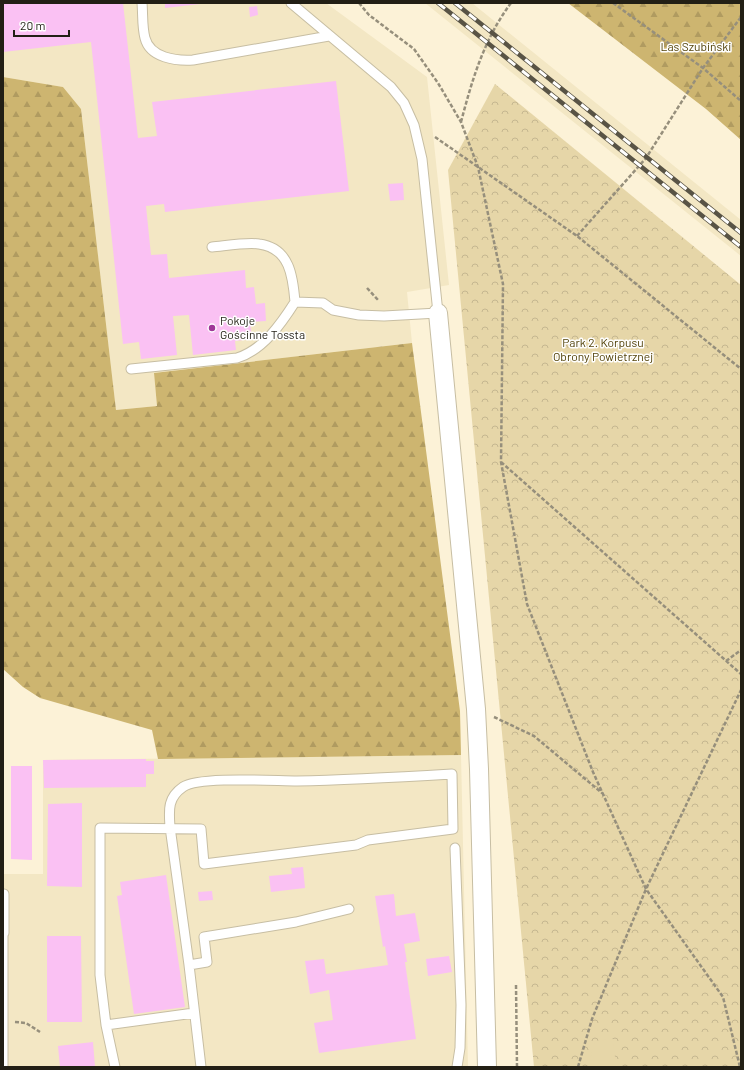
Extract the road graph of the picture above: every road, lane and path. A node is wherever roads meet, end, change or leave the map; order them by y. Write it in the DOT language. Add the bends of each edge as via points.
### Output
graph roads {
  1 [pos="142,3"];
  2 [pos="292,3"];
  3 [pos="359,3"];
  4 [pos="511,3"];
  5 [pos="613,3"];
  6 [pos="741,17"];
  7 [pos="329,36"];
  8 [pos="704,68"];
  9 [pos="741,101"];
  10 [pos="461,122"];
  11 [pos="435,137"];
  12 [pos="478,167"];
  13 [pos="577,236"];
  14 [pos="212,247"];
  15 [pos="295,302"];
  16 [pos="438,313"];
  17 [pos="131,369"];
  18 [pos="741,369"];
  19 [pos="500,462"];
  20 [pos="741,650"];
  21 [pos="726,661"];
  22 [pos="741,674"];
  23 [pos="741,690"];
  24 [pos="476,709"];
  25 [pos="604,795"];
  26 [pos="170,828"];
  27 [pos="455,848"];
  28 [pos="646,889"];
  29 [pos="4,894"];
  30 [pos="349,909"];
  31 [pos="3,933"];
  32 [pos="189,965"];
  33 [pos="516,985"];
  34 [pos="3,1013"];
  35 [pos="194,1013"];
  36 [pos="106,1025"];
  37 [pos="40,1032"];
  38 [pos="3,1037"];
  39 [pos="3,1066"];
  40 [pos="115,1067"];
  41 [pos="201,1067"];
  42 [pos="458,1067"];
  43 [pos="487,1067"];
  44 [pos="517,1067"];
  45 [pos="578,1067"];
  46 [pos="740,1067"];
  1 -- 7 [label="lane" via="145,38 149,47 170,60 193,60"];
  2 -- 7 [label="lane"];
  3 -- 10 [label="path" via="369,15 414,49"];
  4 -- 10 [label="path" via="480,58"];
  5 -- 8 [label="path"];
  6 -- 8 [label="path"];
  7 -- 16 [label="lane" via="391,87 404,103 414,125 422,159"];
  8 -- 9 [label="path"];
  8 -- 13 [label="path" via="646,158"];
  10 -- 12 [label="path"];
  11 -- 12 [label="path"];
  12 -- 13 [label="path"];
  12 -- 19 [label="path" via="503,284"];
  13 -- 18 [label="path"];
  14 -- 15 [label="lane" via="259,244 282,255 289,264"];
  15 -- 16 [label="lane" via="323,303 333,310 359,315"];
  15 -- 17 [label="lane" via="265,341 248,355"];
  16 -- 24 [label="street"];
  19 -- 21 [label="path"];
  19 -- 25 [label="path" via="527,604"];
  20 -- 21 [label="path"];
  21 -- 22 [label="path"];
  23 -- 28 [label="path"];
  24 -- 25 [label="path" via="534,736"];
  24 -- 43 [label="street"];
  25 -- 28 [label="path"];
  26 -- 26 [label="lane" via="169,805 174,795 184,786 203,781 452,774 453,829 368,840 356,845 204,864 201,829"];
  26 -- 32 [label="lane"];
  26 -- 36 [label="lane" via="100,828 100,975"];
  27 -- 42 [label="lane" via="461,1005"];
  28 -- 45 [label="path" via="592,1019"];
  28 -- 46 [label="path" via="723,996"];
  29 -- 31 [label="lane"];
  30 -- 32 [label="lane" via="296,922 204,937 207,962"];
  31 -- 34 [label="lane"];
  32 -- 35 [label="lane"];
  33 -- 44 [label="path"];
  34 -- 37 [label="path" via="12,1022 26,1022"];
  34 -- 38 [label="lane"];
  35 -- 36 [label="lane"];
  35 -- 41 [label="lane"];
  36 -- 40 [label="lane"];
  38 -- 39 [label="lane"];
}
